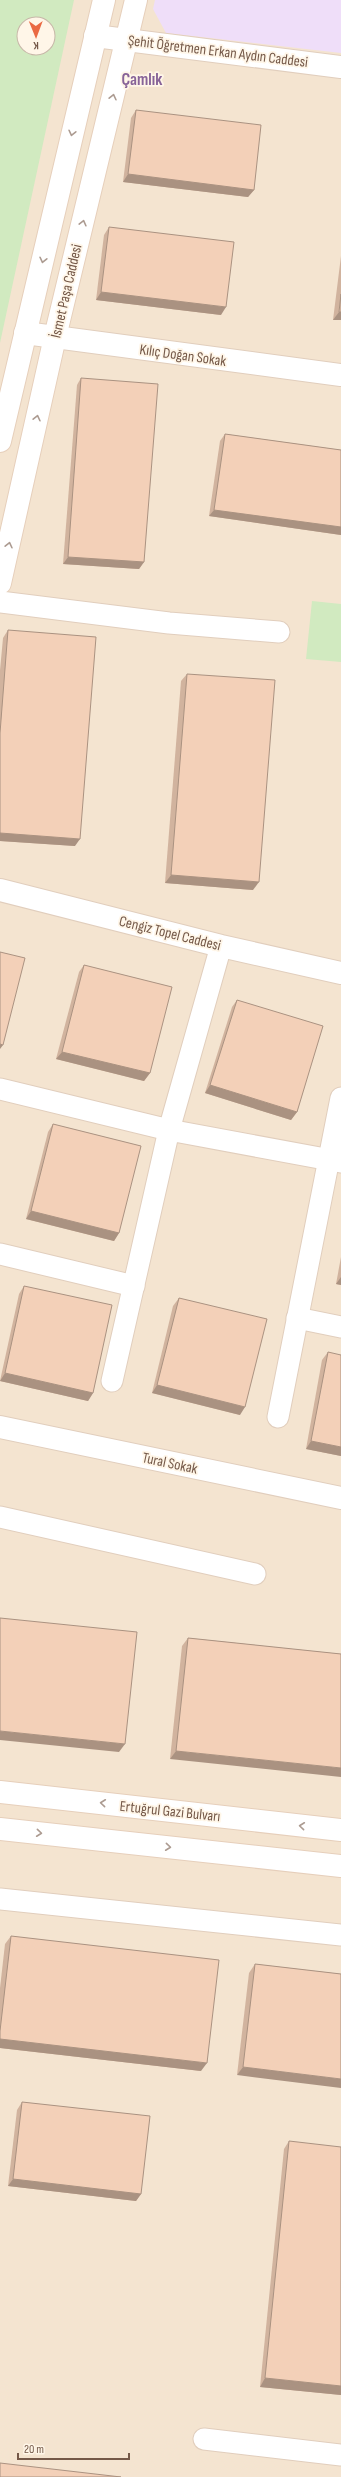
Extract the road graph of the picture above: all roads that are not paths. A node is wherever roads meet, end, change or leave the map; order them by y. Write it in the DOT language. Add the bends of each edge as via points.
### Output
graph roads {
  1 [pos="104,0"];
  2 [pos="136,0"];
  3 [pos="95,36"];
  4 [pos="126,40"];
  5 [pos="341,67"];
  6 [pos="25,333"];
  7 [pos="55,337"];
  8 [pos="341,375"];
  9 [pos="0,441"];
  10 [pos="0,583"];
  11 [pos="0,602"];
  12 [pos="279,632"];
  13 [pos="0,890"];
  14 [pos="221,946"];
  15 [pos="341,973"];
  16 [pos="0,1090"];
  17 [pos="341,1098"];
  18 [pos="168,1130"];
  19 [pos="335,1161"];
  20 [pos="0,1254"];
  21 [pos="134,1286"];
  22 [pos="297,1318"];
  23 [pos="341,1327"];
  24 [pos="112,1381"];
  25 [pos="278,1417"];
  26 [pos="0,1427"];
  27 [pos="341,1498"];
  28 [pos="0,1517"];
  29 [pos="255,1574"];
  30 [pos="0,1792"];
  31 [pos="0,1829"];
  32 [pos="341,1830"];
  33 [pos="341,1866"];
  34 [pos="0,1899"];
  35 [pos="341,1935"];
  36 [pos="204,2440"];
  37 [pos="341,2455"];
  1 -- 3 [label="main road, İsmet Paşa Caddesi"];
  2 -- 4 [label="main road, İsmet Paşa Caddesi"];
  3 -- 4 [label="main road, Şehit Öğretmen Erkan Aydın Caddesi"];
  3 -- 6 [label="main road, İsmet Paşa Caddesi, one-way"];
  4 -- 5 [label="main road, Şehit Öğretmen Erkan Aydın Caddesi"];
  7 -- 4 [label="main road, İsmet Paşa Caddesi, one-way"];
  6 -- 7 [label="main road, Kılıç Doğan Sokak"];
  6 -- 9 [label="main road, İsmet Paşa Caddesi"];
  7 -- 8 [label="main road, Kılıç Doğan Sokak"];
  10 -- 7 [label="main road, İsmet Paşa Caddesi, one-way"];
  11 -- 12 [label="lane" via="169,623"];
  13 -- 14 [label="main road, Cengiz Topel Caddesi"];
  14 -- 15 [label="main road, Cengiz Topel Caddesi"];
  14 -- 18 [label="lane"];
  16 -- 18 [label="lane"];
  17 -- 19 [label="lane"];
  18 -- 19 [label="lane"];
  18 -- 21 [label="lane"];
  19 -- 22 [label="lane"];
  20 -- 21 [label="lane"];
  21 -- 24 [label="lane"];
  22 -- 23 [label="lane"];
  22 -- 25 [label="lane"];
  26 -- 27 [label="main road, Tural Sokak"];
  28 -- 29 [label="lane"];
  32 -- 30 [label="main road, Ertuğrul Gazi Bulvarı, one-way"];
  31 -- 33 [label="main road, one-way"];
  34 -- 35 [label="lane"];
  36 -- 37 [label="lane"];
}
